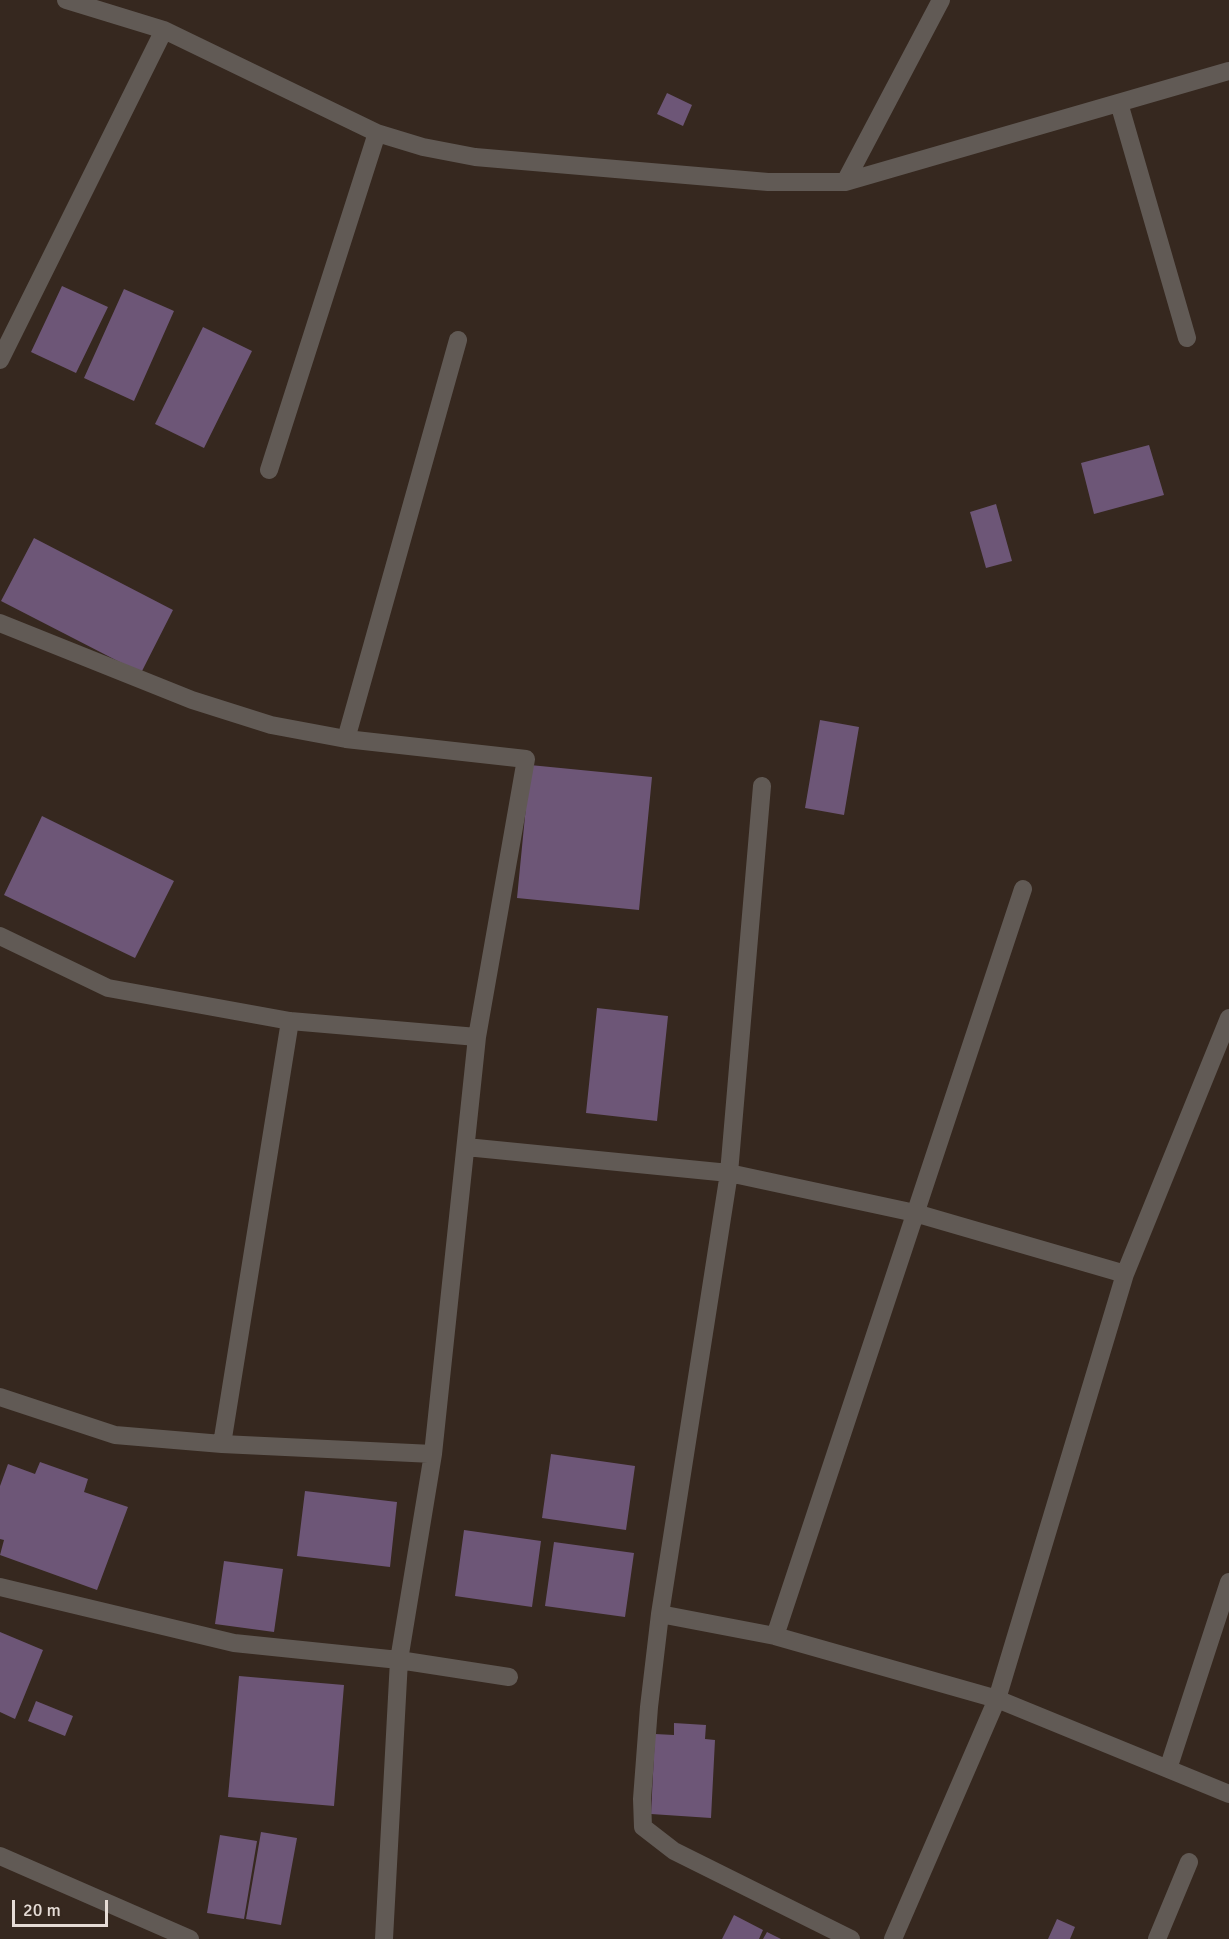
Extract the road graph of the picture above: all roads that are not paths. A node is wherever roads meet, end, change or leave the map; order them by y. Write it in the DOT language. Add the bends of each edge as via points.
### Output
graph roads {
  1 [pos="66,0"];
  2 [pos="941,0"];
  3 [pos="164,30"];
  4 [pos="1229,71"];
  5 [pos="1119,103"];
  6 [pos="377,133"];
  7 [pos="845,182"];
  8 [pos="1187,338"];
  9 [pos="458,340"];
  10 [pos="0,360"];
  11 [pos="269,470"];
  12 [pos="0,623"];
  13 [pos="346,739"];
  14 [pos="762,786"];
  15 [pos="1023,889"];
  16 [pos="0,936"];
  17 [pos="1229,1018"];
  18 [pos="290,1021"];
  19 [pos="477,1037"];
  20 [pos="466,1147"];
  21 [pos="729,1173"];
  22 [pos="915,1213"];
  23 [pos="1125,1274"];
  24 [pos="0,1397"];
  25 [pos="222,1444"];
  26 [pos="433,1454"];
  27 [pos="1229,1582"];
  28 [pos="0,1587"];
  29 [pos="660,1614"];
  30 [pos="775,1636"];
  31 [pos="399,1660"];
  32 [pos="509,1677"];
  33 [pos="997,1699"];
  34 [pos="1168,1769"];
  35 [pos="1229,1794"];
  36 [pos="0,1856"];
  37 [pos="1189,1862"];
  38 [pos="190,1939"];
  39 [pos="384,1939"];
  40 [pos="851,1939"];
  41 [pos="893,1939"];
  42 [pos="1157,1939"];
  1 -- 3 [label="street"];
  2 -- 7 [label="street"];
  3 -- 6 [label="street"];
  3 -- 10 [label="street"];
  4 -- 5 [label="street"];
  5 -- 7 [label="street"];
  5 -- 8 [label="street"];
  6 -- 7 [label="street" via="475,157 768,182"];
  6 -- 11 [label="street"];
  9 -- 13 [label="street"];
  12 -- 13 [label="street" via="192,700 271,725"];
  13 -- 19 [label="street" via="526,759"];
  14 -- 21 [label="street"];
  15 -- 22 [label="street"];
  16 -- 18 [label="street" via="108,988"];
  17 -- 23 [label="street"];
  18 -- 19 [label="street"];
  18 -- 25 [label="street"];
  19 -- 20 [label="street"];
  20 -- 21 [label="street"];
  20 -- 26 [label="street"];
  21 -- 22 [label="street"];
  21 -- 29 [label="street"];
  22 -- 23 [label="street"];
  22 -- 30 [label="street"];
  23 -- 33 [label="street"];
  24 -- 25 [label="street" via="115,1436"];
  25 -- 26 [label="street"];
  26 -- 31 [label="street"];
  27 -- 34 [label="street"];
  28 -- 31 [label="street" via="234,1643"];
  29 -- 30 [label="street"];
  29 -- 40 [label="street" via="649,1707 643,1827 674,1851"];
  30 -- 33 [label="street"];
  31 -- 32 [label="street"];
  31 -- 39 [label="street"];
  33 -- 34 [label="street"];
  33 -- 41 [label="street"];
  34 -- 35 [label="street"];
  36 -- 38 [label="street"];
  37 -- 42 [label="street"];
}
